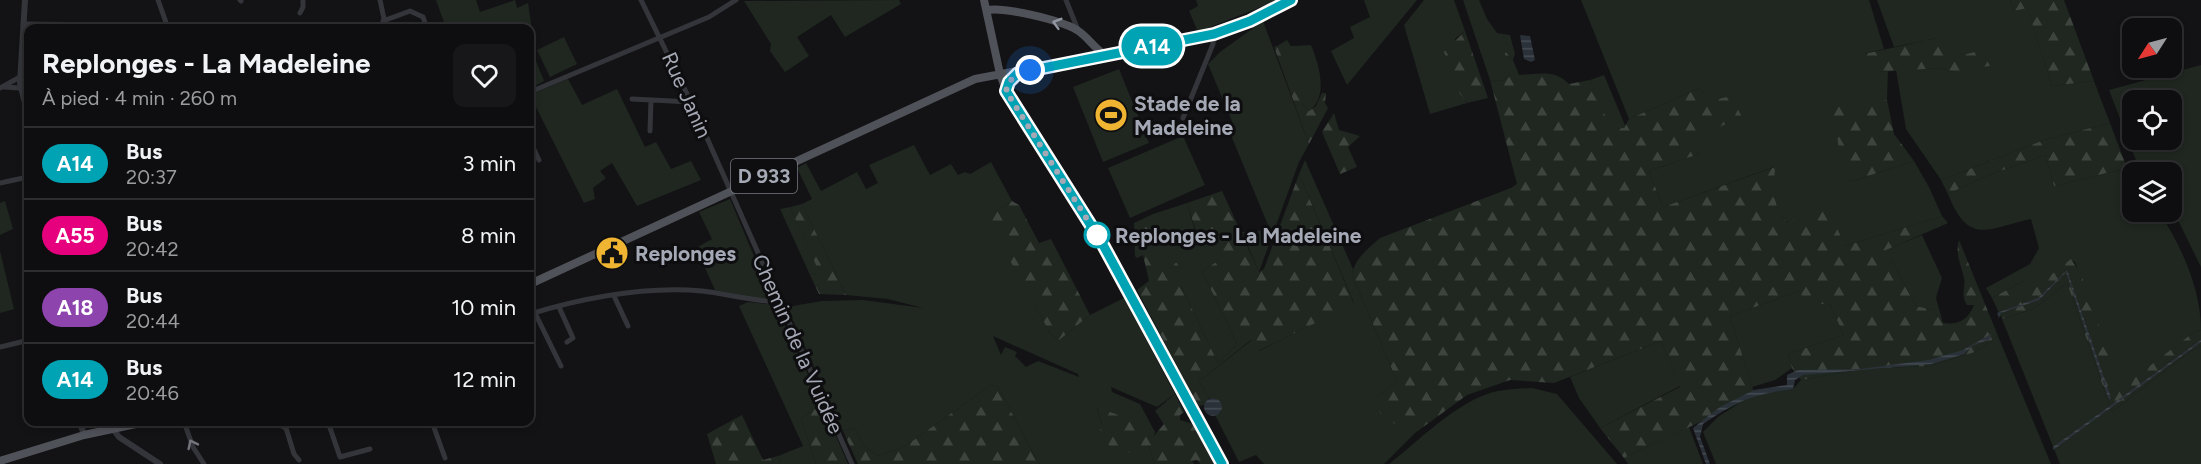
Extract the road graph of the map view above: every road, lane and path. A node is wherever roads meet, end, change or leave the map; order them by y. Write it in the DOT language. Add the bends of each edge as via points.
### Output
graph roads {
  1 [pos="25,0"];
  2 [pos="158,0"];
  3 [pos="303,0"];
  4 [pos="380,0"];
  5 [pos="641,0"];
  6 [pos="984,0"];
  7 [pos="1066,0"];
  8 [pos="1291,0"];
  9 [pos="736,1"];
  10 [pos="987,10"];
  11 [pos="300,13"];
  12 [pos="383,21"];
  13 [pos="23,24"];
  14 [pos="167,24"];
  15 [pos="384,24"];
  16 [pos="426,24"];
  17 [pos="1078,30"];
  18 [pos="1214,34"];
  19 [pos="661,37"];
  20 [pos="1105,55"];
  21 [pos="1018,73"];
  22 [pos="1000,75"];
  23 [pos="20,77"];
  24 [pos="1,88"];
  25 [pos="20,88"];
  26 [pos="534,90"];
  27 [pos="1006,91"];
  28 [pos="632,99"];
  29 [pos="651,100"];
  30 [pos="24,102"];
  31 [pos="691,102"];
  32 [pos="1183,118"];
  33 [pos="650,131"];
  34 [pos="534,149"];
  35 [pos="539,160"];
  36 [pos="24,178"];
  37 [pos="0,183"];
  38 [pos="730,191"];
  39 [pos="534,282"];
  40 [pos="614,296"];
  41 [pos="779,302"];
  42 [pos="559,307"];
  43 [pos="534,313"];
  44 [pos="534,317"];
  45 [pos="628,326"];
  46 [pos="24,341"];
  47 [pos="567,342"];
  48 [pos="0,347"];
  49 [pos="561,366"];
  50 [pos="81,426"];
  51 [pos="127,426"];
  52 [pos="185,426"];
  53 [pos="282,426"];
  54 [pos="329,426"];
  55 [pos="433,426"];
  56 [pos="113,429"];
  57 [pos="84,435"];
  58 [pos="370,449"];
  59 [pos="445,458"];
  60 [pos="299,460"];
  61 [pos="0,461"];
  62 [pos="160,464"];
  63 [pos="204,464"];
  64 [pos="852,464"];
  65 [pos="1222,464"];
  1 -- 13 [label="street"];
  2 -- 14 [label="street"];
  3 -- 11 [label="street"];
  4 -- 12 [label="street"];
  5 -- 19 [label="street, Rue Janin"];
  6 -- 10 [label="main road"];
  7 -- 17 [label="street"];
  8 -- 18 [label="main road, D 933"];
  9 -- 19 [label="street"];
  17 -- 10 [label="main road, one-way"];
  10 -- 22 [label="main road"];
  12 -- 15 [label="street"];
  12 -- 16 [label="street" via="410,10 423,17"];
  13 -- 23 [label="street"];
  17 -- 20 [label="main road"];
  18 -- 20 [label="main road, D 933"];
  18 -- 32 [label="street"];
  19 -- 26 [label="street"];
  19 -- 31 [label="street, Rue Janin"];
  20 -- 21 [label="main road, D 933"];
  21 -- 22 [label="main road, D 933"];
  21 -- 27 [label="main road"];
  22 -- 27 [label="main road"];
  22 -- 38 [label="main road, D 933" via="975,79"];
  23 -- 24 [label="street"];
  23 -- 25 [label="street"];
  24 -- 25 [label="street"];
  25 -- 30 [label="street"];
  27 -- 65 [label="main road" via="1102,243"];
  28 -- 29 [label="street"];
  29 -- 31 [label="street"];
  29 -- 33 [label="street"];
  31 -- 38 [label="street, Rue Janin"];
  34 -- 35 [label="street"];
  36 -- 37 [label="street"];
  38 -- 39 [label="main road, D 933"];
  38 -- 41 [label="street, Chemin de la Vuidée"];
  40 -- 41 [label="street" via="633,291 680,290"];
  40 -- 42 [label="street"];
  40 -- 45 [label="street"];
  41 -- 64 [label="street, Chemin de la Vuidée"];
  42 -- 43 [label="street"];
  42 -- 47 [label="street" via="573,338"];
  44 -- 49 [label="street"];
  46 -- 48 [label="street"];
  50 -- 57 [label="street"];
  51 -- 56 [label="main road"];
  63 -- 52 [label="street, one-way"];
  53 -- 60 [label="street"];
  54 -- 58 [label="street" via="340,457"];
  55 -- 59 [label="street"];
  56 -- 57 [label="main road"];
  56 -- 62 [label="street"];
  57 -- 61 [label="main road"];
}
